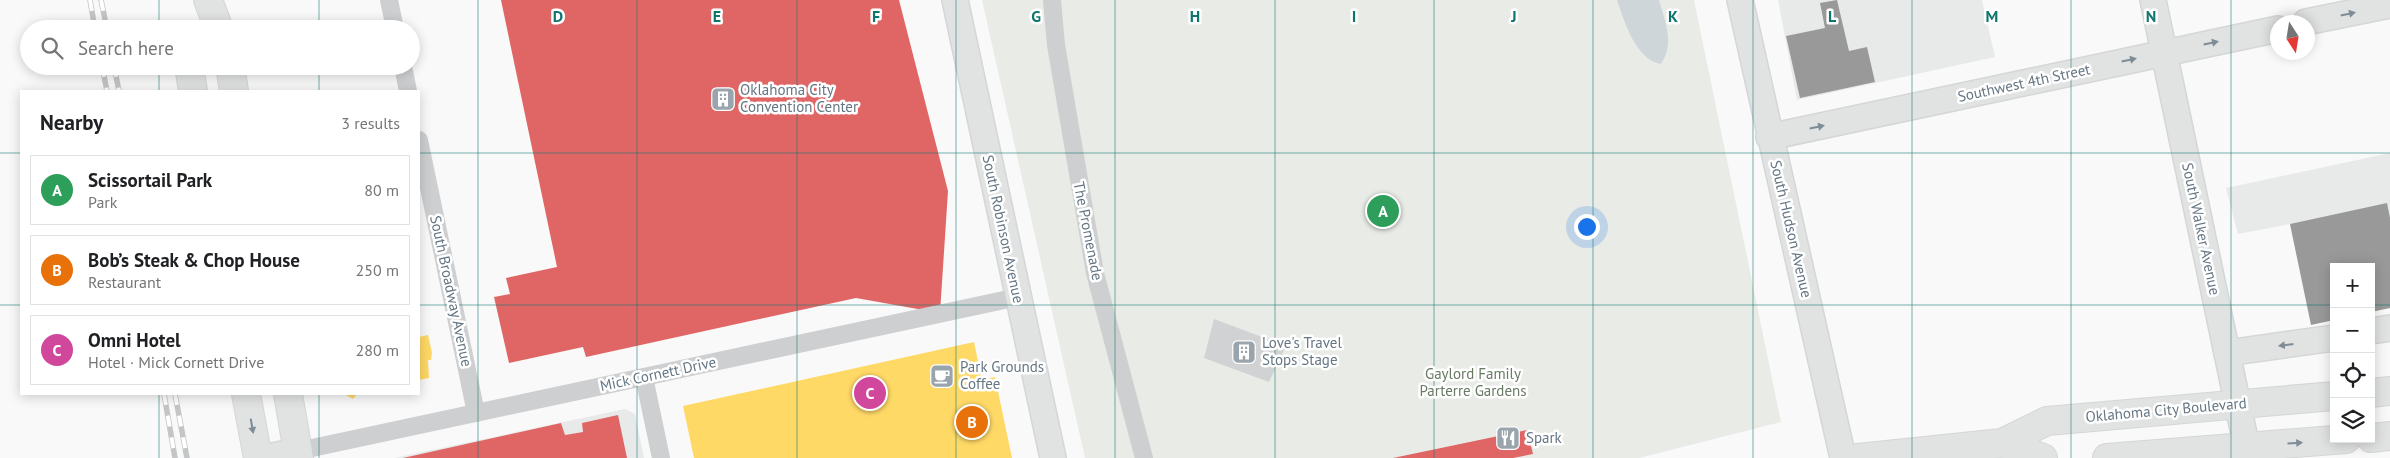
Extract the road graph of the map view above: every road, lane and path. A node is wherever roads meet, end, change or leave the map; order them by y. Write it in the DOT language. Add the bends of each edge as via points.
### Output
graph roads {
  1 [pos="206,0"];
  2 [pos="389,0"];
  3 [pos="955,0"];
  4 [pos="1052,0"];
  5 [pos="1740,0"];
  6 [pos="2153,0"];
  7 [pos="2390,5"];
  8 [pos="199,20"];
  9 [pos="215,20"];
  10 [pos="393,20"];
  11 [pos="2315,20"];
  12 [pos="2270,31"];
  13 [pos="2164,53"];
  14 [pos="190,75"];
  15 [pos="231,75"];
  16 [pos="405,75"];
  17 [pos="193,90"];
  18 [pos="234,90"];
  19 [pos="408,90"];
  20 [pos="1770,137"];
  21 [pos="420,145"];
  22 [pos="1018,297"];
  23 [pos="2390,328"];
  24 [pos="2375,330"];
  25 [pos="2330,339"];
  26 [pos="2227,353"];
  27 [pos="644,377"];
  28 [pos="2390,391"];
  29 [pos="2375,393"];
  30 [pos="246,395"];
  31 [pos="288,395"];
  32 [pos="2330,396"];
  33 [pos="2238,404"];
  34 [pos="476,413"];
  35 [pos="2390,436"];
  36 [pos="2375,438"];
  37 [pos="2330,441"];
  38 [pos="2002,443"];
  39 [pos="2248,452"];
  40 [pos="298,454"];
  41 [pos="260,458"];
  42 [pos="661,458"];
  43 [pos="1053,458"];
  44 [pos="1144,458"];
  45 [pos="1843,458"];
  46 [pos="1858,458"];
  47 [pos="2042,458"];
  48 [pos="2107,458"];
  1 -- 8 [label="main road"];
  1 -- 9 [label="main road"];
  2 -- 10 [label="street"];
  3 -- 22 [label="main road, South Robinson Avenue"];
  4 -- 44 [label="street, The Promenade" via="1095,273"];
  5 -- 20 [label="main road, South Hudson Avenue"];
  6 -- 13 [label="main road, South Walker Avenue"];
  11 -- 7 [label="main road, one-way"];
  13 -- 12 [label="main road, Southwest 4th Street, one-way"];
  20 -- 13 [label="main road, Southwest 4th Street, one-way"];
  13 -- 26 [label="main road, South Walker Avenue"];
  14 -- 17 [label="main road"];
  15 -- 18 [label="main road"];
  16 -- 19 [label="street"];
  20 -- 45 [label="main road, South Hudson Avenue"];
  21 -- 34 [label="street, South Broadway Avenue"];
  22 -- 27 [label="street, Mick Cornett Drive"];
  22 -- 43 [label="main road, South Robinson Avenue"];
  23 -- 24 [label="main road"];
  25 -- 26 [label="main road, one-way"];
  26 -- 33 [label="main road, South Walker Avenue"];
  27 -- 34 [label="street, Mick Cornett Drive"];
  27 -- 42 [label="street"];
  28 -- 29 [label="main road"];
  30 -- 41 [label="main road, one-way"];
  31 -- 40 [label="main road"];
  32 -- 33 [label="main road, Oklahoma City Boulevard"];
  33 -- 38 [label="main road, Oklahoma City Boulevard" via="2047,421"];
  33 -- 39 [label="main road, South Walker Avenue"];
  34 -- 40 [label="street, Mick Cornett Drive"];
  35 -- 36 [label="main road"];
  39 -- 37 [label="main road, one-way"];
  38 -- 46 [label="main road, Oklahoma City Boulevard"];
  38 -- 47 [label="main road, Oklahoma City Boulevard"];
  39 -- 48 [label="main road"];
  40 -- 41 [label="main road"];
}
